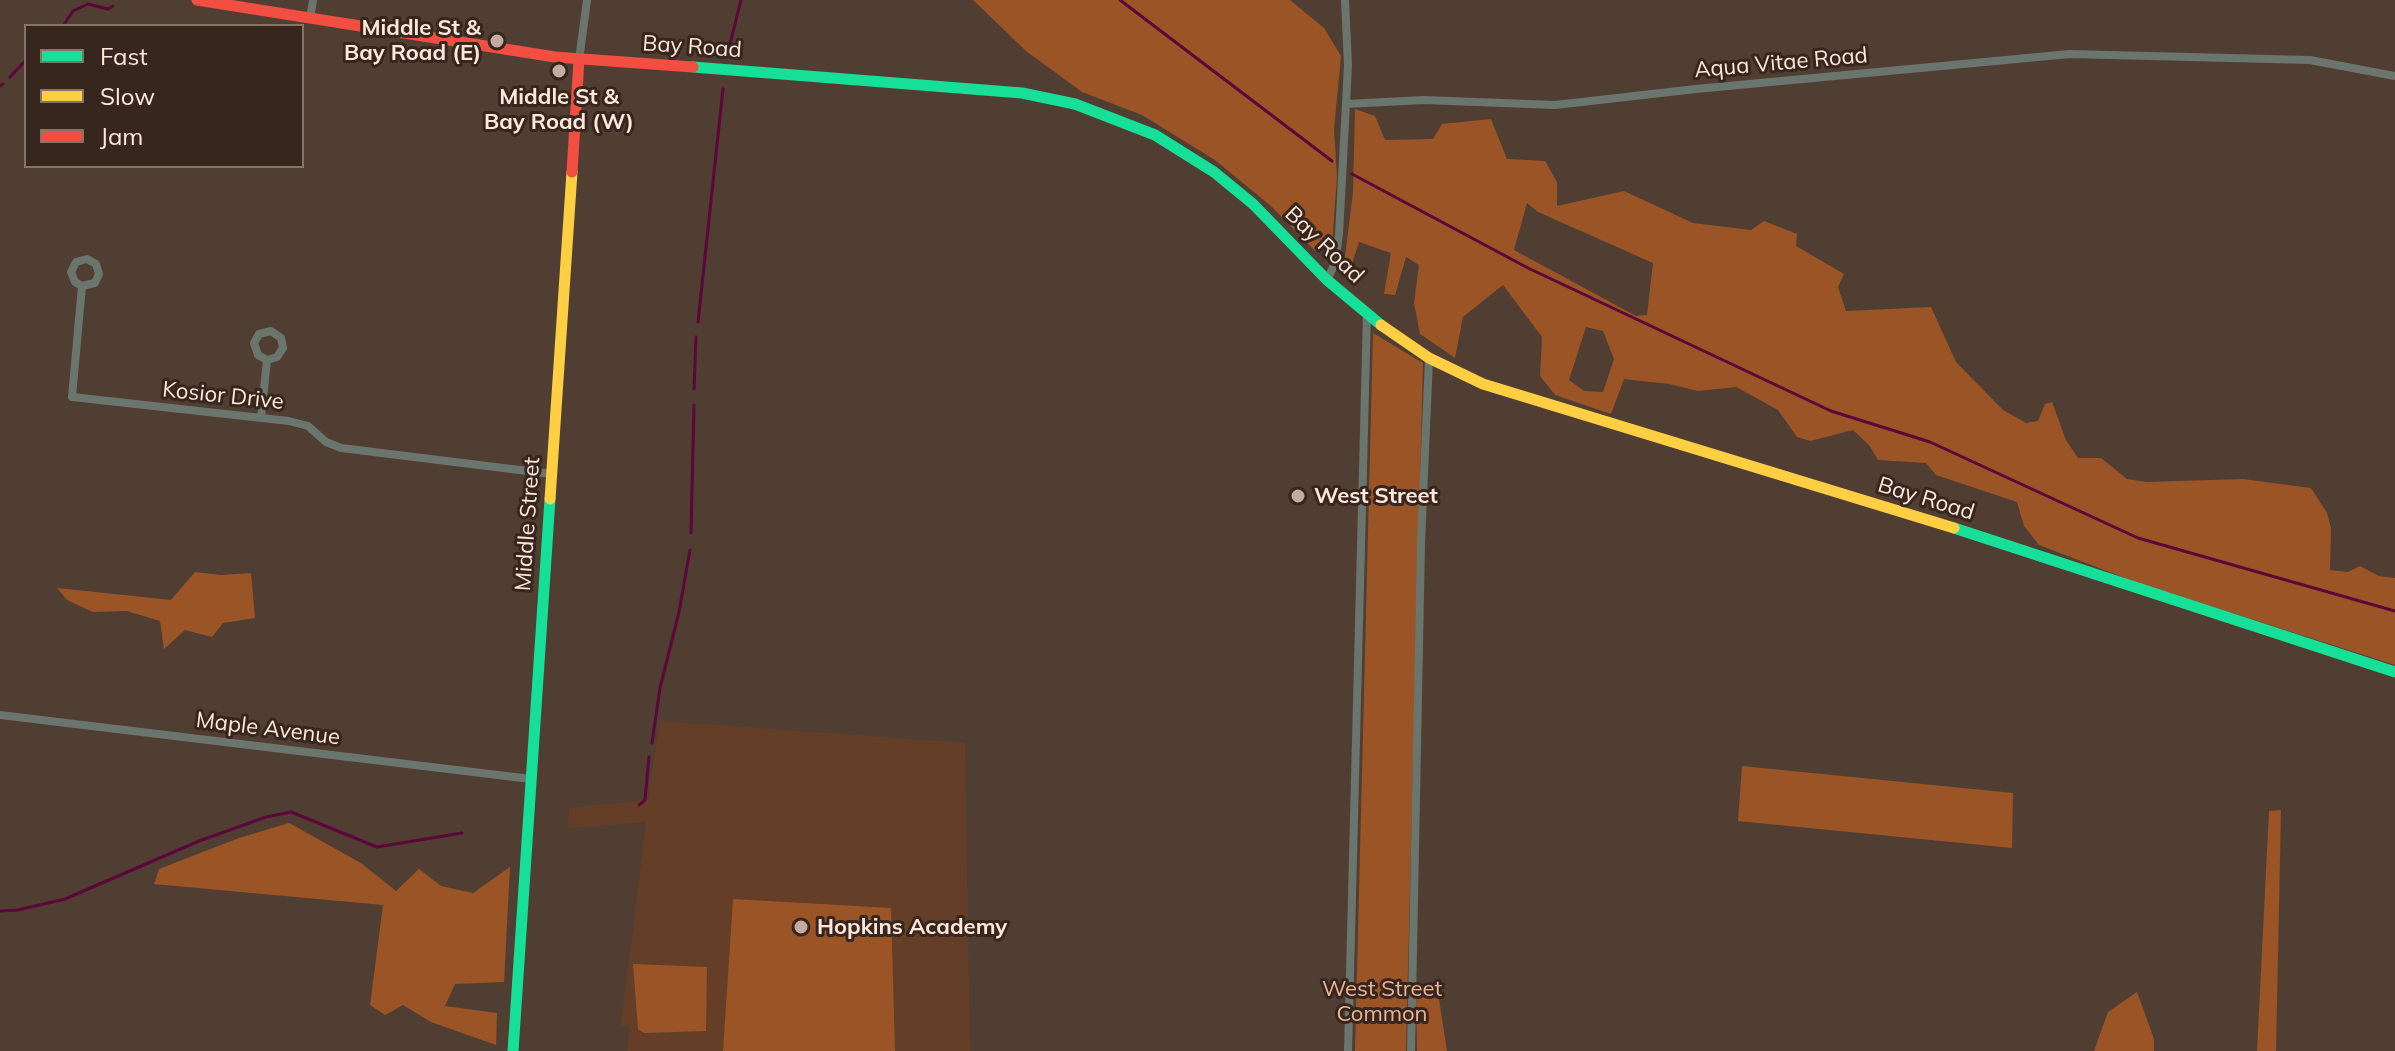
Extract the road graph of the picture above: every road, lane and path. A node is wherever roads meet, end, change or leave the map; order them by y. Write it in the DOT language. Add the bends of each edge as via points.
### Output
graph roads {
  1 [pos="197,0"];
  2 [pos="313,0"];
  3 [pos="587,0"];
  4 [pos="1345,0"];
  5 [pos="310,18"];
  6 [pos="579,60"];
  7 [pos="2395,76"];
  8 [pos="1346,104"];
  9 [pos="1327,280"];
  10 [pos="82,286"];
  11 [pos="1367,313"];
  12 [pos="1429,358"];
  13 [pos="267,360"];
  14 [pos="261,418"];
  15 [pos="552,474"];
  16 [pos="2395,672"];
  17 [pos="0,715"];
  18 [pos="531,779"];
  19 [pos="513,1051"];
  20 [pos="1348,1051"];
  21 [pos="1411,1051"];
  1 -- 5 [label="main road, Bay Road"];
  2 -- 5 [label="street"];
  3 -- 6 [label="street, Middle Street"];
  4 -- 8 [label="street"];
  5 -- 6 [label="main road, Bay Road"];
  6 -- 9 [label="main road, Bay Road" via="891,81 1022,93 1075,104 1155,135 1214,172"];
  6 -- 15 [label="main road, Middle Street"];
  7 -- 8 [label="street, Aqua Vitae Road" via="2310,60 2070,54 1555,105 1424,100"];
  8 -- 9 [label="street" via="1339,234"];
  9 -- 11 [label="main road, Bay Road"];
  10 -- 14 [label="street, Kosior Drive" via="72,397"];
  11 -- 12 [label="main road, Bay Road"];
  11 -- 20 [label="street"];
  12 -- 16 [label="main road, Bay Road" via="1483,384 1960,530"];
  12 -- 21 [label="street"];
  13 -- 14 [label="street"];
  14 -- 15 [label="street, Kosior Drive" via="305,424 341,448"];
  15 -- 18 [label="main road, Middle Street"];
  17 -- 18 [label="street, Maple Avenue"];
  18 -- 19 [label="main road, Middle Street"];
}
